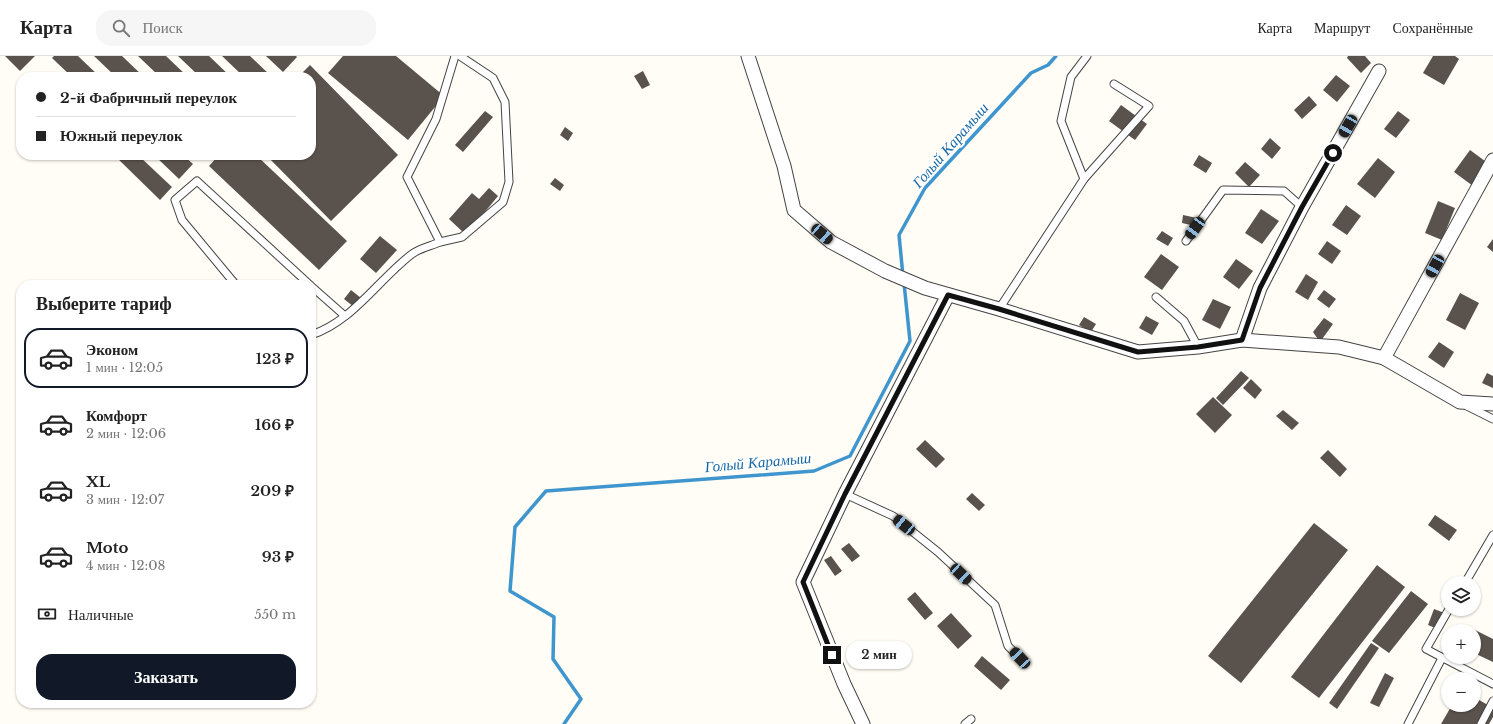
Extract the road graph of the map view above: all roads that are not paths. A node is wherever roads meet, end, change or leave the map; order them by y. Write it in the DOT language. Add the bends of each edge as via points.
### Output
graph roads {
  1 [pos="455,56"];
  2 [pos="460,56"];
  3 [pos="748,56"];
  4 [pos="1086,56"];
  5 [pos="1379,71"];
  6 [pos="1114,84"];
  7 [pos="1493,160"];
  8 [pos="1084,180"];
  9 [pos="1302,207"];
  10 [pos="1186,241"];
  11 [pos="440,242"];
  12 [pos="232,280"];
  13 [pos="306,280"];
  14 [pos="316,290"];
  15 [pos="948,295"];
  16 [pos="1156,297"];
  17 [pos="999,309"];
  18 [pos="345,316"];
  19 [pos="316,334"];
  20 [pos="1242,340"];
  21 [pos="1198,347"];
  22 [pos="1384,358"];
  23 [pos="1460,402"];
  24 [pos="1493,404"];
  25 [pos="1493,419"];
  26 [pos="845,494"];
  27 [pos="1493,535"];
  28 [pos="1469,576"];
  29 [pos="1445,616"];
  30 [pos="1441,657"];
  31 [pos="1020,658"];
  32 [pos="1441,660"];
  33 [pos="1454,664"];
  34 [pos="1493,684"];
  35 [pos="1493,701"];
  36 [pos="862,724"];
  37 [pos="1408,724"];
  38 [pos="1481,724"];
  1 -- 11 [label="lane" via="436,119 407,177"];
  2 -- 11 [label="lane" via="493,78 504,102 509,182 503,202 462,237"];
  3 -- 15 [label="street" via="784,166 794,210 831,242 885,271"];
  4 -- 8 [label="lane" via="1070,77 1061,121"];
  5 -- 9 [label="street"];
  6 -- 8 [label="lane" via="1149,106"];
  7 -- 22 [label="street"];
  8 -- 17 [label="lane"];
  9 -- 10 [label="lane" via="1284,191 1223,190"];
  9 -- 20 [label="street" via="1260,288"];
  11 -- 18 [label="lane" via="413,253"];
  12 -- 13 [label="lane" via="182,220 175,200 197,181"];
  14 -- 18 [label="lane"];
  15 -- 17 [label="street"];
  15 -- 26 [label="street"];
  16 -- 21 [label="lane" via="1184,321"];
  17 -- 21 [label="street" via="1138,352"];
  18 -- 19 [label="lane"];
  20 -- 21 [label="street"];
  20 -- 22 [label="street" via="1339,347"];
  22 -- 23 [label="street"];
  23 -- 24 [label="street"];
  23 -- 25 [label="lane"];
  26 -- 31 [label="lane" via="893,516 938,552 995,605 1008,646"];
  26 -- 36 [label="street" via="803,582"];
  27 -- 28 [label="lane"];
  29 -- 30 [label="lane" via="1426,649"];
  32 -- 37 [label="lane"];
  33 -- 34 [label="lane"];
  35 -- 38 [label="lane"];
}
